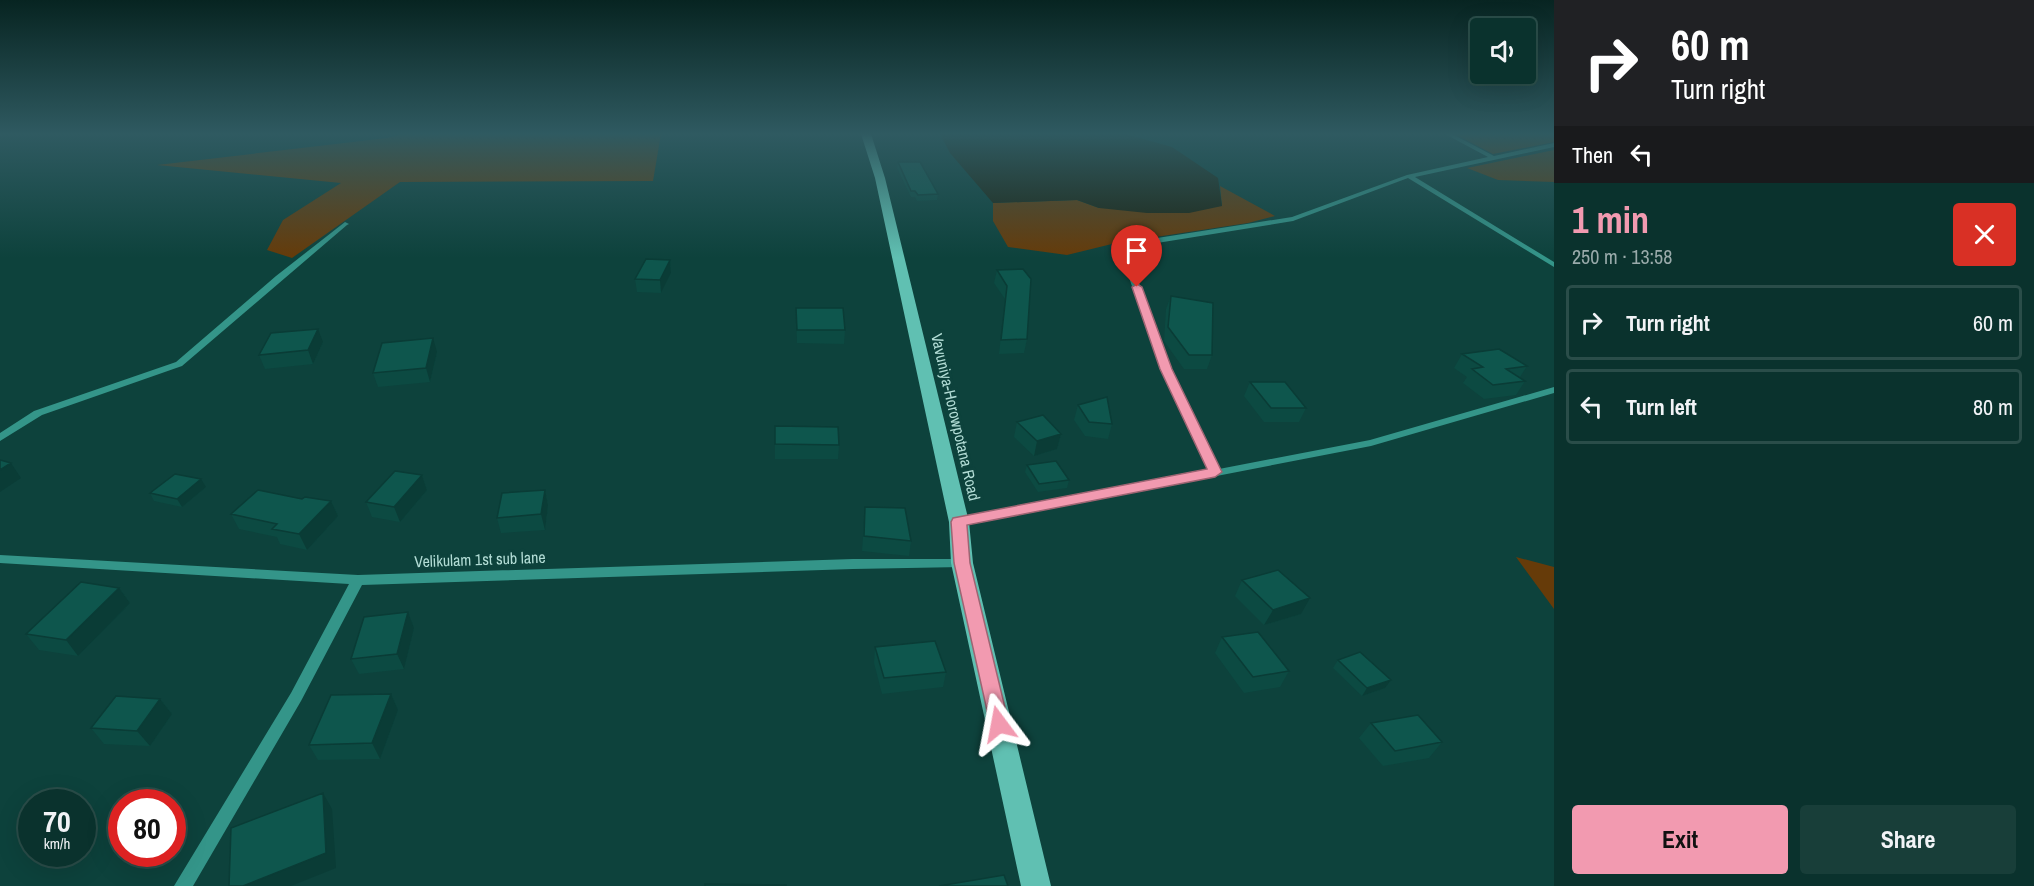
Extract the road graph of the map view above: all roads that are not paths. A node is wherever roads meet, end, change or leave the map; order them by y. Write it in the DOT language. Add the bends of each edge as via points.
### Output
graph roads {
  1 [pos="879,175"];
  2 [pos="1409,176"];
  3 [pos="345,224"];
  4 [pos="1554,266"];
  5 [pos="1554,390"];
  6 [pos="0,438"];
  7 [pos="1215,472"];
  8 [pos="959,522"];
  9 [pos="0,559"];
  10 [pos="962,563"];
  11 [pos="358,580"];
  12 [pos="183,886"];
  13 [pos="1036,886"];
  1 -- 8 [label="highway, Vavuniya-Horowpotana Road"];
  2 -- 4 [label="street"];
  2 -- 7 [label="street" via="1293,219 1122,246 1166,369"];
  3 -- 6 [label="street" via="179,364 38,413"];
  5 -- 7 [label="street" via="1371,443"];
  7 -- 8 [label="street"];
  8 -- 10 [label="highway, Vavuniya-Horowpotana Road"];
  9 -- 11 [label="street, Velikulam 1st sub lane"];
  10 -- 11 [label="street, Velikulam 1st sub lane"];
  10 -- 13 [label="highway, Vavuniya-Horowpotana Road"];
  11 -- 12 [label="street" via="296,697"];
}
